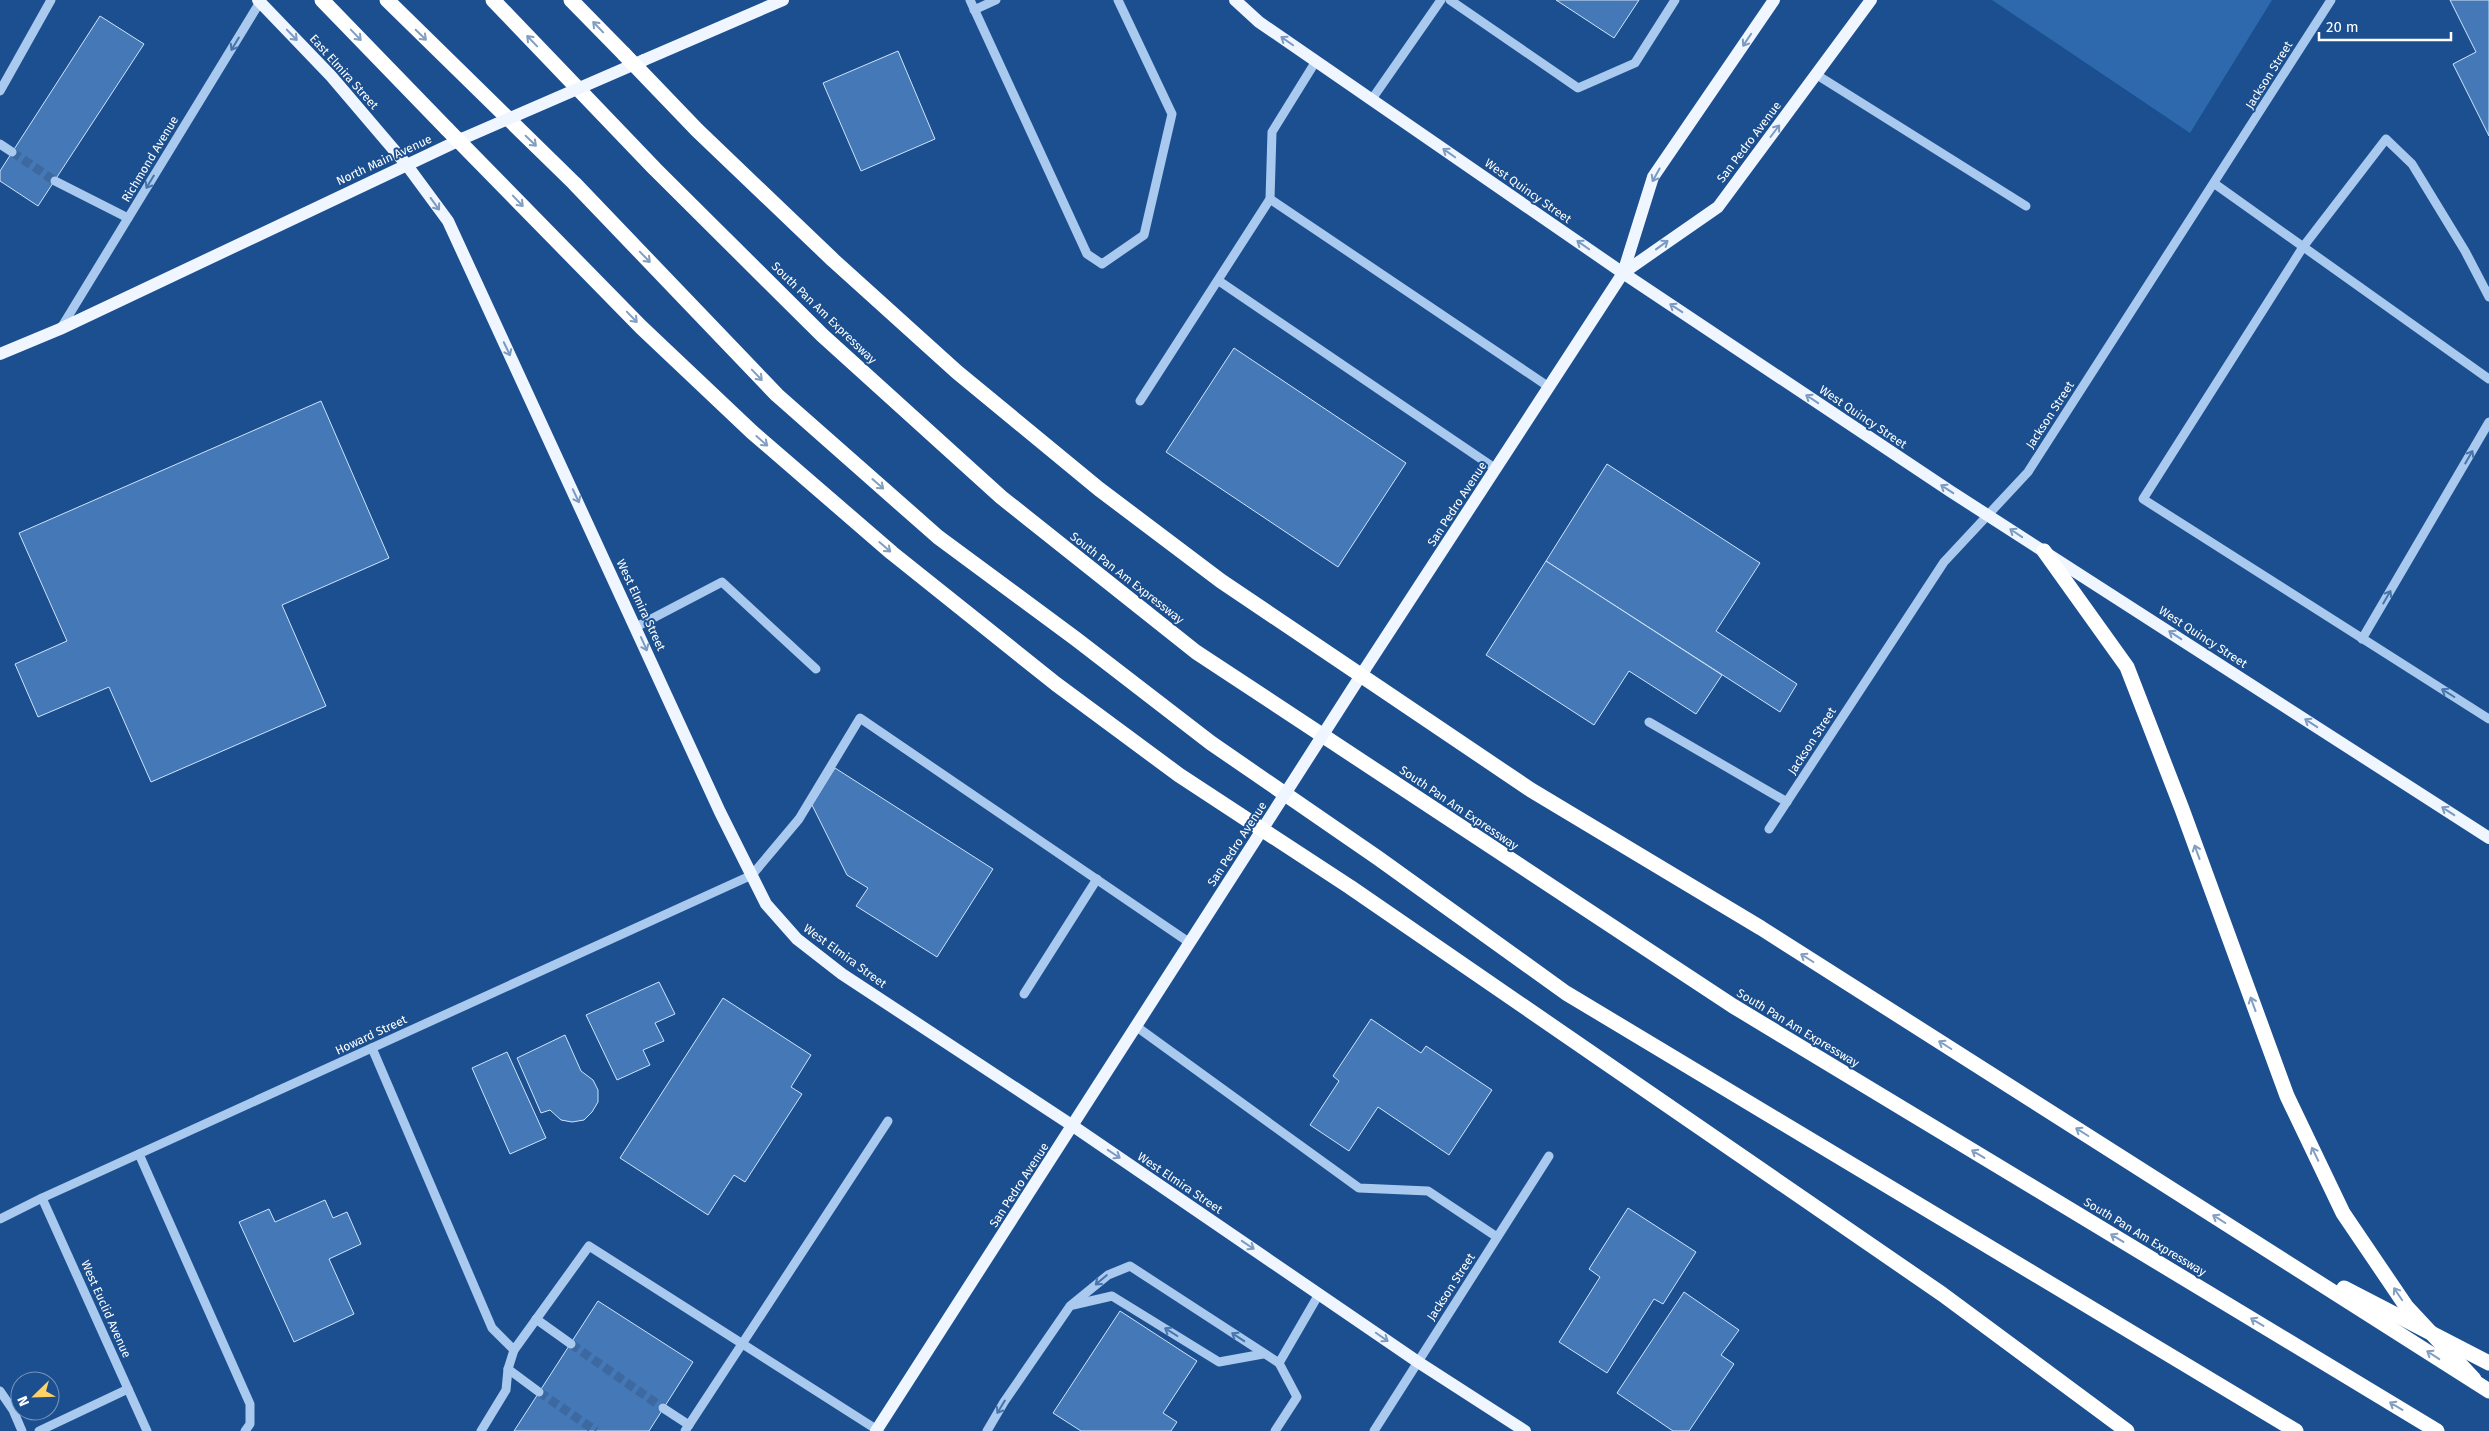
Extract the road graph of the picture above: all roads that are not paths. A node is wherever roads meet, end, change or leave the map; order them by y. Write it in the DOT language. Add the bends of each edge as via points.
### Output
graph roads {
  1 [pos="51,0"];
  2 [pos="322,0"];
  3 [pos="387,0"];
  4 [pos="493,0"];
  5 [pos="571,0"];
  6 [pos="783,0"];
  7 [pos="970,0"];
  8 [pos="996,0"];
  9 [pos="1118,0"];
  10 [pos="1235,0"];
  11 [pos="1441,0"];
  12 [pos="1450,0"];
  13 [pos="1675,0"];
  14 [pos="1774,0"];
  15 [pos="1871,0"];
  16 [pos="2331,0"];
  17 [pos="259,1"];
  18 [pos="974,10"];
  19 [pos="1316,61"];
  20 [pos="1817,75"];
  21 [pos="0,90"];
  22 [pos="1372,99"];
  23 [pos="0,144"];
  24 [pos="12,152"];
  25 [pos="406,164"];
  26 [pos="56,181"];
  27 [pos="2215,184"];
  28 [pos="1270,200"];
  29 [pos="2026,206"];
  30 [pos="128,218"];
  31 [pos="2303,247"];
  32 [pos="1623,273"];
  33 [pos="1220,281"];
  34 [pos="2489,297"];
  35 [pos="60,329"];
  36 [pos="0,354"];
  37 [pos="2489,379"];
  38 [pos="1549,387"];
  39 [pos="1140,401"];
  40 [pos="2489,422"];
  41 [pos="1496,468"];
  42 [pos="1988,514"];
  43 [pos="2044,551"];
  44 [pos="636,627"];
  45 [pos="2362,639"];
  46 [pos="816,670"];
  47 [pos="2489,719"];
  48 [pos="1648,722"];
  49 [pos="1787,802"];
  50 [pos="1769,829"];
  51 [pos="2489,838"];
  52 [pos="752,875"];
  53 [pos="1097,879"];
  54 [pos="1190,943"];
  55 [pos="1024,994"];
  56 [pos="1137,1027"];
  57 [pos="372,1048"];
  58 [pos="888,1121"];
  59 [pos="1073,1126"];
  60 [pos="139,1154"];
  61 [pos="1549,1156"];
  62 [pos="42,1198"];
  63 [pos="0,1219"];
  64 [pos="1497,1237"];
  65 [pos="2260,1245"];
  66 [pos="1319,1294"];
  67 [pos="1070,1306"];
  68 [pos="536,1319"];
  69 [pos="570,1344"];
  70 [pos="743,1344"];
  71 [pos="514,1350"];
  72 [pos="1263,1354"];
  73 [pos="1418,1362"];
  74 [pos="1279,1363"];
  75 [pos="2489,1363"];
  76 [pos="508,1369"];
  77 [pos="128,1389"];
  78 [pos="0,1391"];
  79 [pos="539,1392"];
  80 [pos="2489,1393"];
  81 [pos="663,1408"];
  82 [pos="687,1428"];
  83 [pos="22,1431"];
  84 [pos="39,1431"];
  85 [pos="148,1431"];
  86 [pos="245,1431"];
  87 [pos="481,1431"];
  88 [pos="877,1431"];
  89 [pos="987,1431"];
  90 [pos="1276,1431"];
  91 [pos="1374,1431"];
  92 [pos="1525,1431"];
  93 [pos="2127,1431"];
  94 [pos="2296,1431"];
  95 [pos="2438,1431"];
  1 -- 21 [label="street"];
  2 -- 93 [label="highway, one-way, bridge" via="641,327 752,432 892,554 1056,684 1179,775 1350,887 1942,1294"];
  3 -- 94 [label="highway, one-way" via="574,183 777,395 938,537 1211,744 1378,858 1566,993"];
  95 -- 4 [label="highway, South Pan Am Expressway, one-way" via="1733,1006 1196,652 1001,497 822,334 655,169"];
  65 -- 5 [label="highway, one-way, bridge" via="1761,928 1531,790 1221,581 1099,488 957,372 697,130"];
  6 -- 25 [label="main road, North Main Avenue, bridge"];
  7 -- 18 [label="street"];
  8 -- 18 [label="street"];
  9 -- 18 [label="street" via="1172,114 1144,235 1102,264 1086,254"];
  19 -- 10 [label="main road, West Quincy Street, one-way" via="1259,22"];
  11 -- 22 [label="street"];
  12 -- 13 [label="street" via="1578,88 1635,64"];
  14 -- 32 [label="main road, San Pedro Avenue, one-way" via="1653,177"];
  15 -- 20 [label="main road, San Pedro Avenue"];
  16 -- 27 [label="street, Jackson Street"];
  17 -- 25 [label="main road, East Elmira Street, one-way" via="331,76"];
  17 -- 30 [label="street, Richmond Avenue, one-way"];
  19 -- 22 [label="main road, West Quincy Street"];
  19 -- 28 [label="street" via="1272,132"];
  20 -- 29 [label="street"];
  32 -- 20 [label="main road, San Pedro Avenue, one-way" via="1718,207"];
  32 -- 22 [label="main road, West Quincy Street, one-way"];
  23 -- 24 [label="street"];
  25 -- 35 [label="main road, North Main Avenue"];
  25 -- 44 [label="main road, West Elmira Street, one-way" via="450,226"];
  26 -- 30 [label="street"];
  27 -- 31 [label="street"];
  27 -- 42 [label="street, Jackson Street" via="2028,472"];
  28 -- 33 [label="street"];
  28 -- 38 [label="street"];
  30 -- 35 [label="street, Richmond Avenue"];
  31 -- 34 [label="street" via="2386,139 2412,164"];
  31 -- 37 [label="street"];
  31 -- 45 [label="street" via="2144,499"];
  32 -- 38 [label="main road, San Pedro Avenue"];
  42 -- 32 [label="main road, West Quincy Street, one-way"];
  33 -- 39 [label="street"];
  33 -- 41 [label="street"];
  35 -- 36 [label="main road, North Main Avenue"];
  38 -- 41 [label="main road, San Pedro Avenue"];
  45 -- 40 [label="street, one-way"];
  41 -- 54 [label="main road, San Pedro Avenue, bridge"];
  43 -- 42 [label="main road, West Quincy Street, one-way"];
  42 -- 49 [label="street, Jackson Street" via="1944,562"];
  51 -- 43 [label="main road, West Quincy Street, one-way"];
  80 -- 43 [label="highway, one-way" via="2406,1306 2343,1213 2287,1096 2182,809 2126,667"];
  44 -- 46 [label="street" via="722,582"];
  44 -- 52 [label="main road, West Elmira Street, one-way"];
  47 -- 45 [label="street, one-way"];
  48 -- 49 [label="street"];
  49 -- 50 [label="street, Jackson Street"];
  52 -- 53 [label="street" via="799,819 860,718"];
  52 -- 57 [label="street, Howard Street"];
  52 -- 59 [label="main road, West Elmira Street" via="766,904 797,939 842,974"];
  53 -- 54 [label="street"];
  53 -- 55 [label="street"];
  54 -- 56 [label="main road, San Pedro Avenue"];
  56 -- 59 [label="main road, San Pedro Avenue"];
  56 -- 64 [label="street" via="1360,1188 1428,1191"];
  57 -- 60 [label="street, Howard Street"];
  57 -- 71 [label="street" via="492,1328"];
  58 -- 70 [label="street"];
  59 -- 66 [label="main road, West Elmira Street, one-way"];
  59 -- 88 [label="main road, San Pedro Avenue"];
  60 -- 62 [label="street, Howard Street"];
  60 -- 86 [label="street" via="250,1404 250,1424"];
  61 -- 64 [label="street, Jackson Street"];
  62 -- 63 [label="street, Howard Street"];
  62 -- 77 [label="street, West Euclid Avenue"];
  64 -- 73 [label="street, Jackson Street"];
  65 -- 75 [label="highway, bridge"];
  80 -- 65 [label="highway, one-way, bridge"];
  66 -- 73 [label="main road, West Elmira Street, one-way"];
  66 -- 74 [label="street"];
  72 -- 67 [label="street, one-way" via="1219,1362 1112,1296"];
  72 -- 67 [label="street, one-way" via="1130,1266 1108,1275"];
  67 -- 89 [label="street, one-way"];
  68 -- 69 [label="street"];
  68 -- 70 [label="street" via="588,1246"];
  68 -- 71 [label="street"];
  70 -- 82 [label="street"];
  70 -- 88 [label="street"];
  71 -- 76 [label="street"];
  72 -- 74 [label="street"];
  73 -- 91 [label="street, Jackson Street"];
  73 -- 92 [label="main road, West Elmira Street"];
  74 -- 90 [label="street" via="1297,1397"];
  76 -- 79 [label="street"];
  76 -- 87 [label="street" via="506,1390"];
  77 -- 84 [label="street"];
  77 -- 85 [label="street, West Euclid Avenue"];
  78 -- 83 [label="street"];
  81 -- 82 [label="street"];
}
